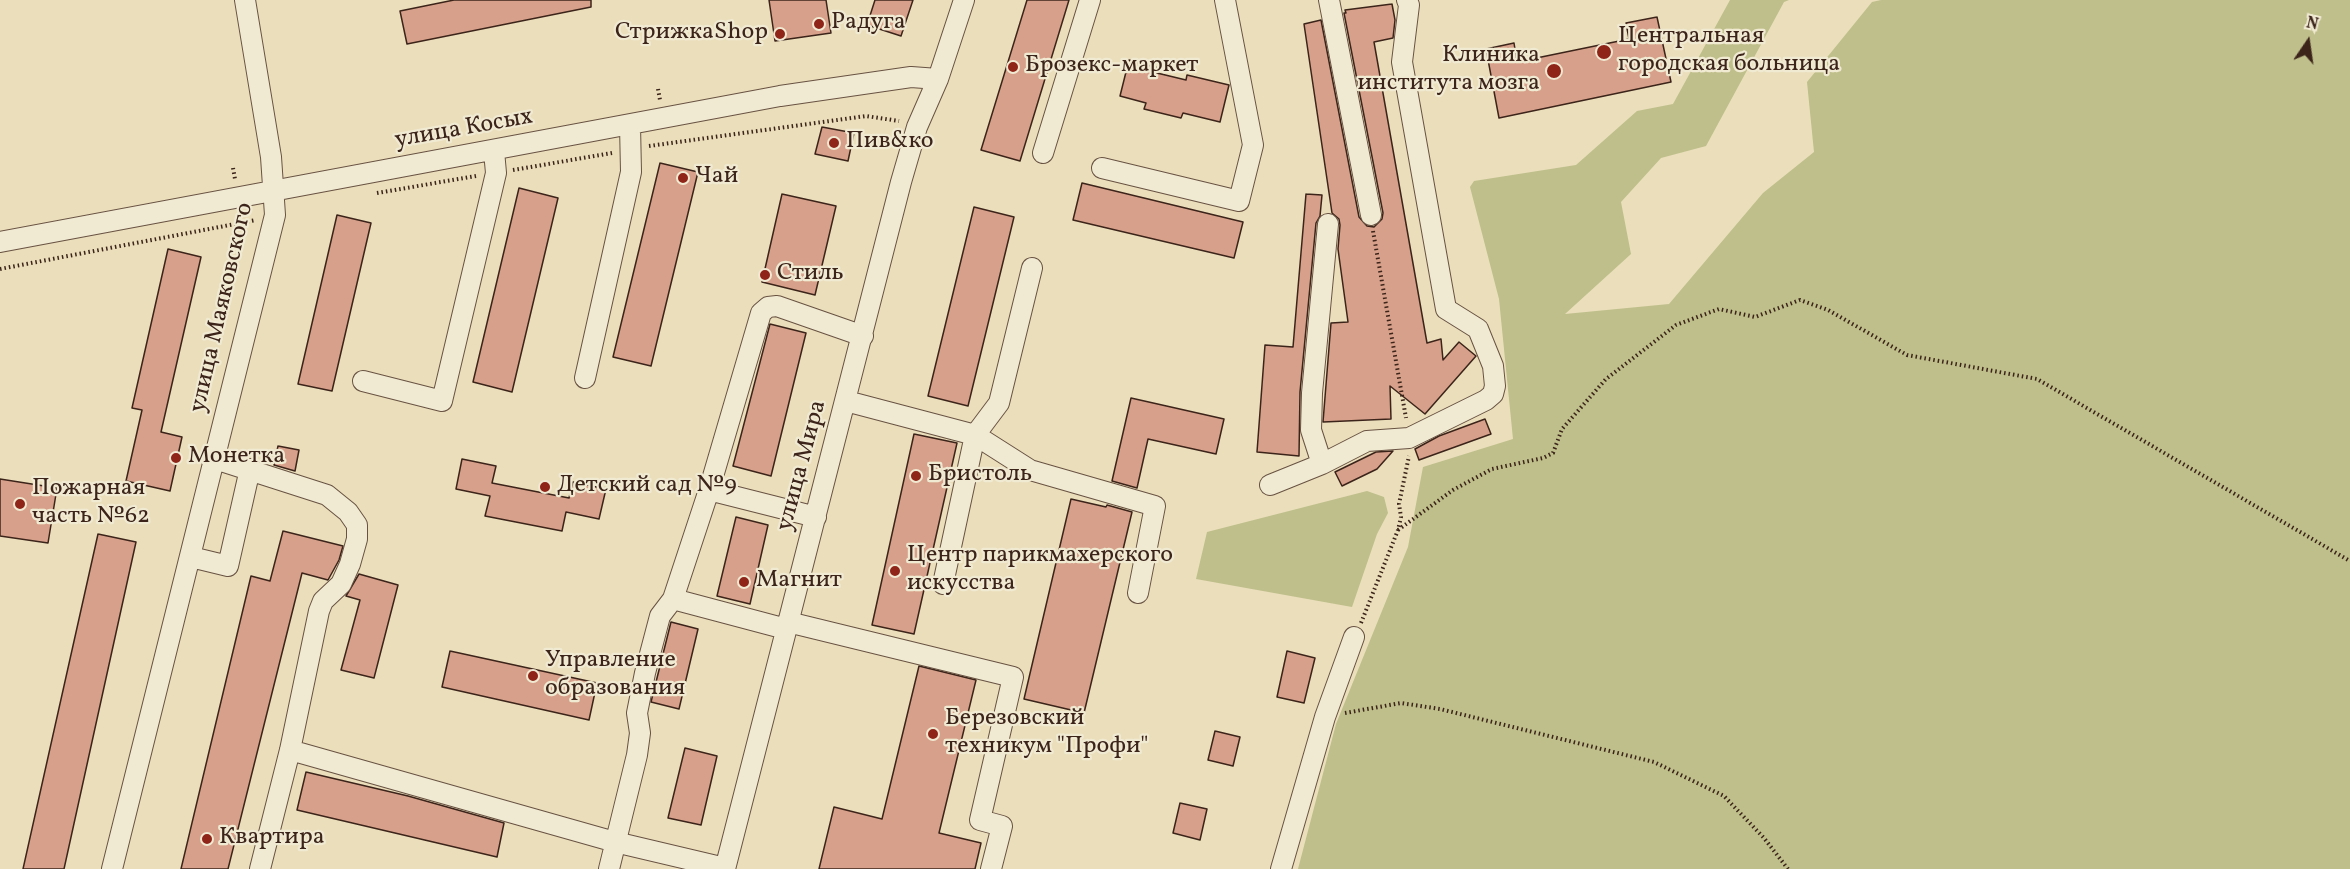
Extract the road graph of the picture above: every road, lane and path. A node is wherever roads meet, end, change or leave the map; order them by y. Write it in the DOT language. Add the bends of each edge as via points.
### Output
graph roads {
  1 [pos="245,0"];
  2 [pos="964,0"];
  3 [pos="1090,0"];
  4 [pos="1225,0"];
  5 [pos="1329,0"];
  6 [pos="1407,0"];
  7 [pos="938,79"];
  8 [pos="899,121"];
  9 [pos="630,125"];
  10 [pos="632,149"];
  11 [pos="494,151"];
  12 [pos="1043,153"];
  13 [pos="1102,168"];
  14 [pos="496,173"];
  15 [pos="274,191"];
  16 [pos="368,194"];
  17 [pos="275,215"];
  18 [pos="1371,215"];
  19 [pos="1328,224"];
  20 [pos="0,242"];
  21 [pos="0,268"];
  22 [pos="1032,268"];
  23 [pos="863,336"];
  24 [pos="585,378"];
  25 [pos="363,381"];
  26 [pos="846,401"];
  27 [pos="975,435"];
  28 [pos="1409,438"];
  29 [pos="215,459"];
  30 [pos="1322,464"];
  31 [pos="250,470"];
  32 [pos="1269,485"];
  33 [pos="709,490"];
  34 [pos="816,517"];
  35 [pos="1398,530"];
  36 [pos="191,557"];
  37 [pos="2350,561"];
  38 [pos="943,585"];
  39 [pos="1138,593"];
  40 [pos="673,599"];
  41 [pos="787,626"];
  42 [pos="1354,637"];
  43 [pos="1325,717"];
  44 [pos="290,750"];
  45 [pos="615,842"];
  46 [pos="112,869"];
  47 [pos="260,869"];
  48 [pos="609,869"];
  49 [pos="725,869"];
  50 [pos="991,869"];
  51 [pos="1281,869"];
  52 [pos="1788,869"];
  1 -- 15 [label="street, улица Маяковского"];
  2 -- 7 [label="street, улица Мира"];
  3 -- 12 [label="street"];
  4 -- 13 [label="street" via="1253,145 1239,201"];
  5 -- 18 [label="street"];
  6 -- 28 [label="street" via="1402,62 1446,309 1478,329 1493,366 1495,386 1486,400"];
  7 -- 9 [label="street, улица Косых" via="911,77 862,83"];
  7 -- 23 [label="street, улица Мира" via="917,127"];
  8 -- 10 [label="path" via="866,116"];
  9 -- 10 [label="street"];
  9 -- 11 [label="street, улица Косых"];
  10 -- 14 [label="path"];
  10 -- 24 [label="street" via="631,172"];
  11 -- 14 [label="street"];
  11 -- 15 [label="street, улица Косых"];
  14 -- 16 [label="path"];
  14 -- 25 [label="street" via="442,401"];
  15 -- 17 [label="street, улица Маяковского"];
  15 -- 20 [label="street, улица Косых"];
  17 -- 21 [label="path"];
  17 -- 29 [label="street, улица Маяковского"];
  18 -- 28 [label="path"];
  19 -- 30 [label="street" via="1311,421"];
  22 -- 27 [label="street" via="999,403"];
  23 -- 26 [label="street, улица Мира"];
  23 -- 33 [label="street" via="777,306 761,312"];
  26 -- 27 [label="street"];
  26 -- 34 [label="street, улица Мира"];
  27 -- 38 [label="street"];
  27 -- 39 [label="street" via="1030,470 1155,506"];
  28 -- 30 [label="street" via="1367,441"];
  28 -- 35 [label="path"];
  29 -- 31 [label="street"];
  29 -- 36 [label="street, улица Маяковского"];
  30 -- 32 [label="street"];
  31 -- 36 [label="street" via="228,566"];
  31 -- 44 [label="street" via="327,495 357,525 350,564 341,584 323,601 319,611"];
  33 -- 34 [label="street"];
  33 -- 40 [label="street"];
  34 -- 41 [label="street, улица Мира"];
  35 -- 37 [label="path" via="1453,490 1492,469 1553,453 1562,429 1606,380 1676,325 1719,309 1755,317 1800,300 1828,310 1907,355 2037,379"];
  35 -- 42 [label="path"];
  36 -- 46 [label="street, улица Маяковского"];
  40 -- 41 [label="street"];
  40 -- 45 [label="street" via="660,616 645,673 637,713 638,755"];
  41 -- 49 [label="street, улица Мира"];
  41 -- 50 [label="street" via="1013,677 980,820 1002,826"];
  42 -- 43 [label="street"];
  43 -- 51 [label="street"];
  43 -- 52 [label="path" via="1401,703 1440,709 1654,762 1724,796"];
  44 -- 45 [label="street"];
  44 -- 47 [label="street"];
  45 -- 48 [label="street"];
  45 -- 49 [label="street"];
}
